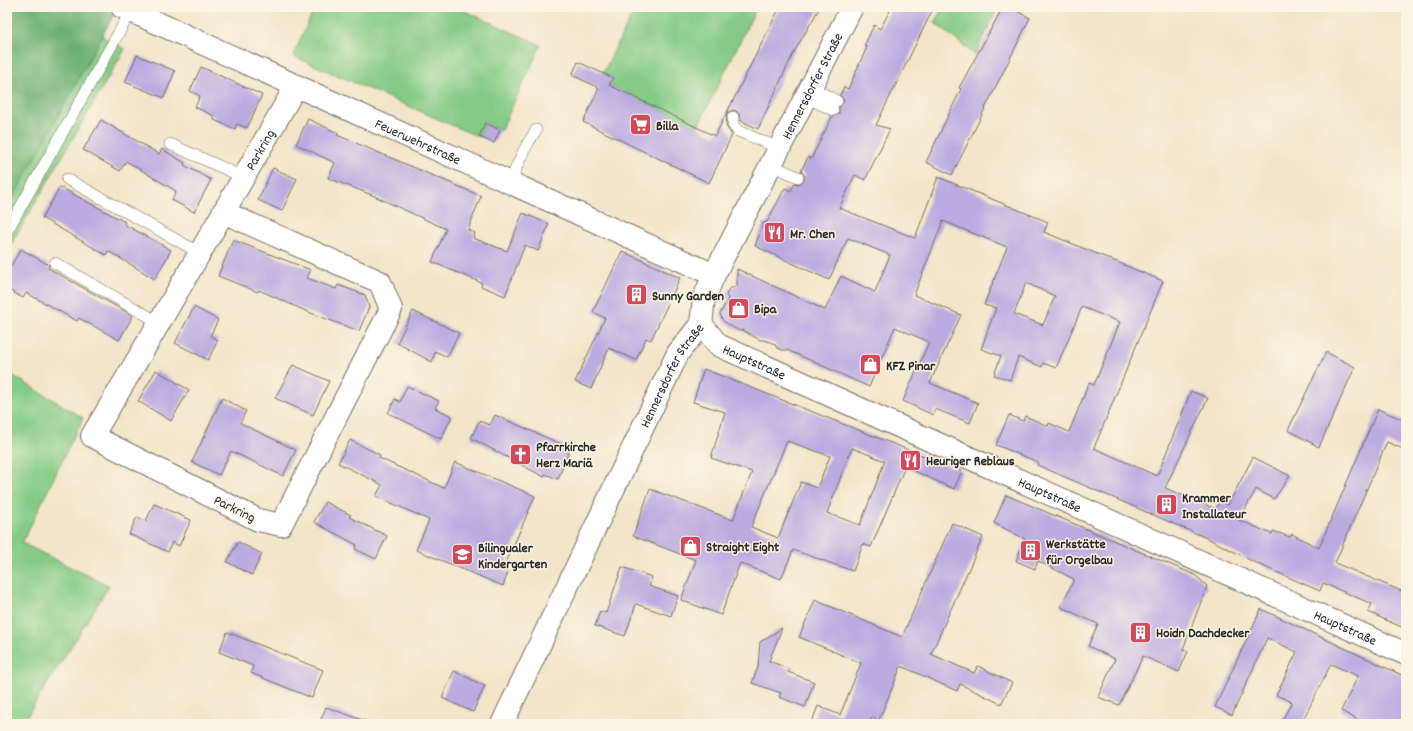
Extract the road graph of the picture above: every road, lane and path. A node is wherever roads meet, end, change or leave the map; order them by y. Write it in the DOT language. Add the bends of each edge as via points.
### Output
graph roads {
  1 [pos="852,7"];
  2 [pos="127,9"];
  3 [pos="296,86"];
  4 [pos="808,92"];
  5 [pos="835,106"];
  6 [pos="733,117"];
  7 [pos="536,130"];
  8 [pos="170,144"];
  9 [pos="775,157"];
  10 [pos="243,177"];
  11 [pos="798,177"];
  12 [pos="67,179"];
  13 [pos="510,182"];
  14 [pos="223,212"];
  15 [pos="7,231"];
  16 [pos="200,253"];
  17 [pos="55,263"];
  18 [pos="714,274"];
  19 [pos="160,322"];
  20 [pos="701,324"];
  21 [pos="1406,654"];
  22 [pos="502,724"];
  1 -- 4 [label="street, Hennersdorfer Straße"];
  2 -- 3 [label="street, Feuerwehrstraße"];
  2 -- 15 [label="lane"];
  3 -- 10 [label="street, Parkring"];
  3 -- 13 [label="street, Feuerwehrstraße"];
  4 -- 5 [label="lane"];
  4 -- 9 [label="street, Hennersdorfer Straße"];
  6 -- 9 [label="lane" via="733,125 738,131"];
  7 -- 13 [label="lane"];
  8 -- 10 [label="lane"];
  9 -- 11 [label="lane"];
  9 -- 18 [label="street, Hennersdorfer Straße"];
  10 -- 14 [label="street, Parkring"];
  12 -- 16 [label="lane"];
  13 -- 18 [label="street, Feuerwehrstraße"];
  14 -- 16 [label="street, Parkring"];
  14 -- 19 [label="street, Parkring" via="380,282 390,309 281,525 258,520 92,436"];
  16 -- 19 [label="street, Parkring"];
  17 -- 19 [label="lane"];
  18 -- 20 [label="street, Hennersdorfer Straße" via="704,298"];
  20 -- 21 [label="street, Hauptstraße" via="718,345"];
  20 -- 22 [label="street, Hennersdorfer Straße" via="678,353"];
}
